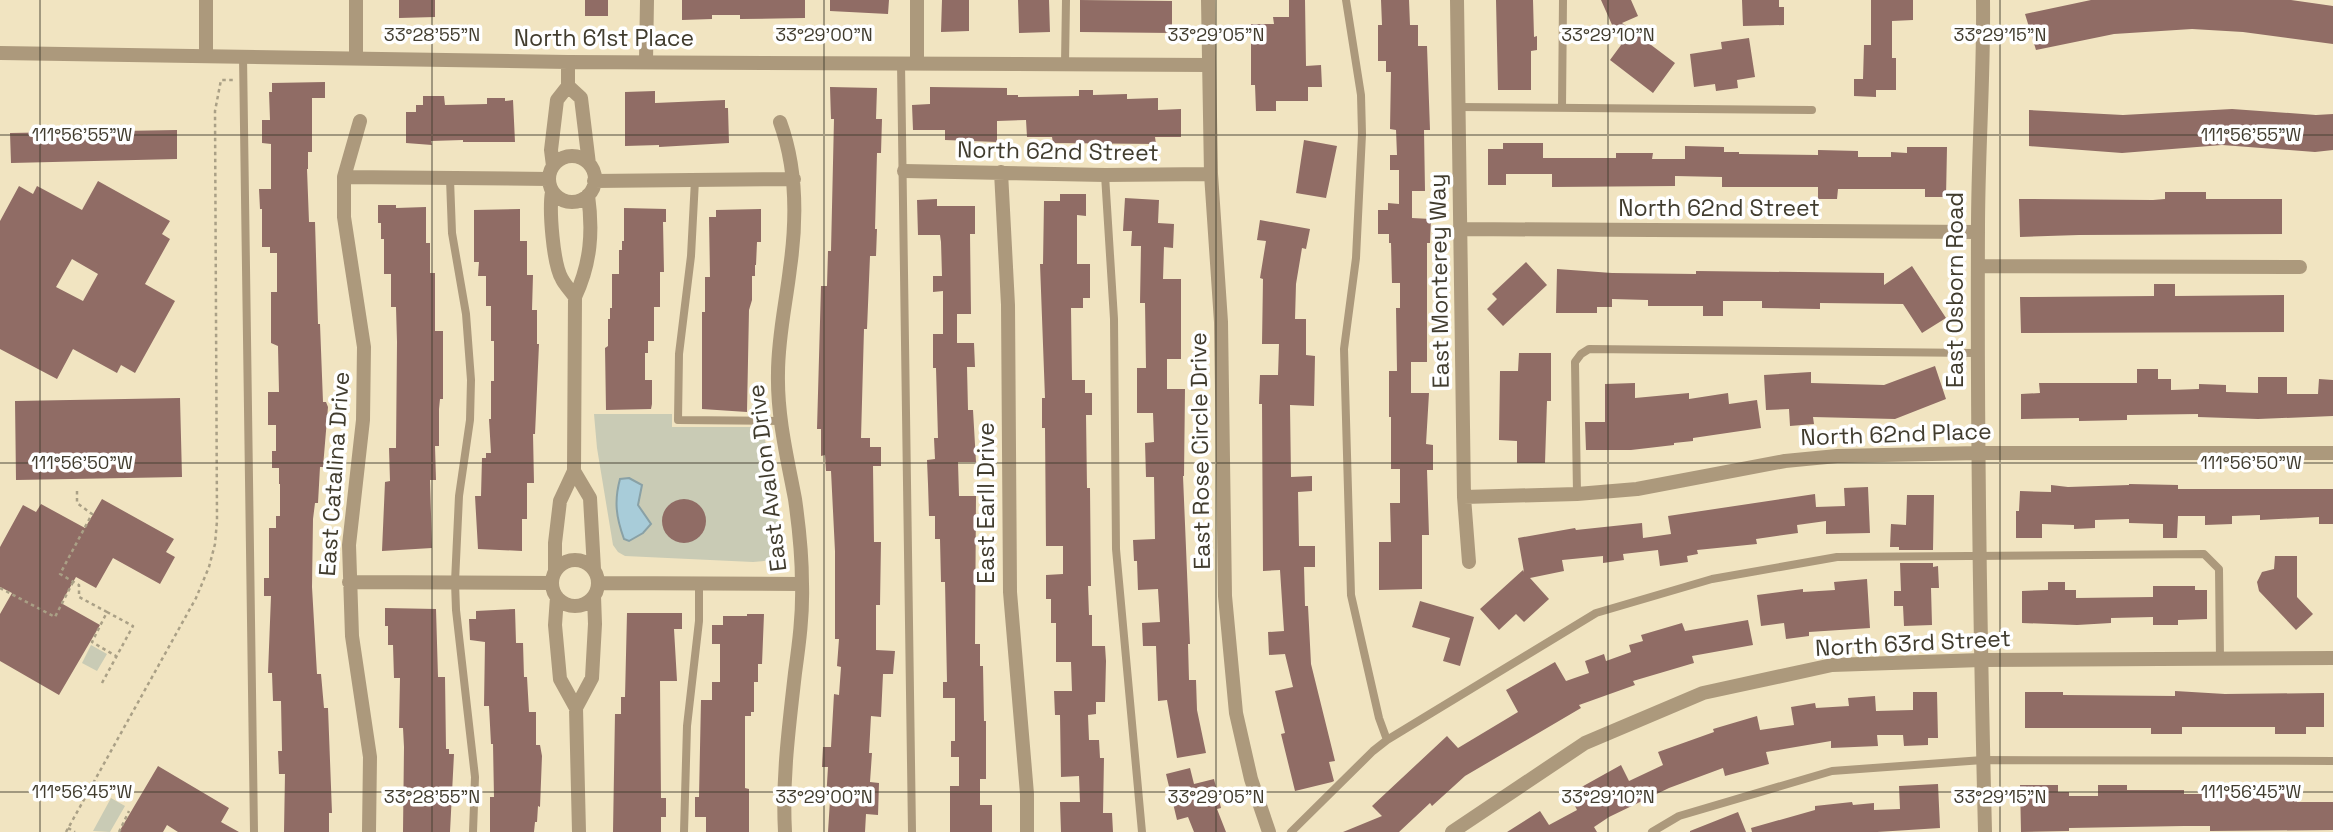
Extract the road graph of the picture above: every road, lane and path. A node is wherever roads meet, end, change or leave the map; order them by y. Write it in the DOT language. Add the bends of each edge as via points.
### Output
graph roads {
  1 [pos="206,0"];
  2 [pos="356,0"];
  3 [pos="648,0"];
  4 [pos="917,0"];
  5 [pos="1066,0"];
  6 [pos="1208,0"];
  7 [pos="1346,0"];
  8 [pos="1457,0"];
  9 [pos="1563,0"];
  10 [pos="1983,0"];
  11 [pos="0,53"];
  12 [pos="206,56"];
  13 [pos="243,56"];
  14 [pos="356,58"];
  15 [pos="646,61"];
  16 [pos="568,62"];
  17 [pos="901,63"];
  18 [pos="917,63"];
  19 [pos="1065,64"];
  20 [pos="1207,65"];
  21 [pos="243,73"];
  22 [pos="568,86"];
  23 [pos="1460,107"];
  24 [pos="1562,108"];
  25 [pos="1812,110"];
  26 [pos="360,121"];
  27 [pos="780,122"];
  28 [pos="589,164"];
  29 [pos="904,171"];
  30 [pos="1001,172"];
  31 [pos="1211,174"];
  32 [pos="1105,175"];
  33 [pos="344,177"];
  34 [pos="450,179"];
  35 [pos="551,179"];
  36 [pos="794,179"];
  37 [pos="695,180"];
  38 [pos="592,188"];
  39 [pos="1461,229"];
  40 [pos="1978,232"];
  41 [pos="1978,266"];
  42 [pos="2300,267"];
  43 [pos="575,297"];
  44 [pos="1978,353"];
  45 [pos="780,421"];
  46 [pos="1978,453"];
  47 [pos="2333,453"];
  48 [pos="573,471"];
  49 [pos="77,491"];
  50 [pos="1577,494"];
  51 [pos="1464,497"];
  52 [pos="1979,554"];
  53 [pos="1469,562"];
  54 [pos="553,576"];
  55 [pos="73,582"];
  56 [pos="349,582"];
  57 [pos="455,582"];
  58 [pos="596,583"];
  59 [pos="699,583"];
  60 [pos="803,584"];
  61 [pos="0,588"];
  62 [pos="557,597"];
  63 [pos="107,612"];
  64 [pos="116,656"];
  65 [pos="2333,658"];
  66 [pos="2220,659"];
  67 [pos="1981,660"];
  68 [pos="102,682"];
  69 [pos="576,708"];
  70 [pos="1387,740"];
  71 [pos="1983,760"];
  72 [pos="2333,761"];
  73 [pos="130,811"];
  74 [pos="67,830"];
  75 [pos="75,832"];
  76 [pos="119,832"];
  77 [pos="254,832"];
  78 [pos="369,832"];
  79 [pos="473,832"];
  80 [pos="579,832"];
  81 [pos="684,832"];
  82 [pos="785,832"];
  83 [pos="912,832"];
  84 [pos="1027,832"];
  85 [pos="1142,832"];
  86 [pos="1269,832"];
  87 [pos="1291,832"];
  88 [pos="1451,832"];
  89 [pos="1651,832"];
  90 [pos="1985,832"];
  1 -- 12 [label="street"];
  2 -- 14 [label="street"];
  3 -- 15 [label="street"];
  4 -- 18 [label="street"];
  5 -- 19 [label="lane"];
  6 -- 20 [label="street, East Rose Circle Drive"];
  7 -- 70 [label="lane" via="1361,95 1362,134 1356,258 1344,349 1351,595"];
  8 -- 23 [label="street, East Monterey Way"];
  9 -- 24 [label="lane"];
  10 -- 40 [label="street, East Osborn Road"];
  11 -- 12 [label="street, North 61st Place"];
  12 -- 13 [label="street, North 61st Place"];
  13 -- 14 [label="street, North 61st Place"];
  13 -- 21 [label="lane"];
  14 -- 16 [label="street, North 61st Place"];
  15 -- 16 [label="street, North 61st Place"];
  15 -- 17 [label="street, North 61st Place"];
  16 -- 22 [label="street"];
  17 -- 18 [label="street, North 61st Place"];
  17 -- 29 [label="lane"];
  18 -- 19 [label="street, North 61st Place"];
  19 -- 20 [label="street, North 61st Place"];
  20 -- 31 [label="street, East Rose Circle Drive"];
  21 -- 74 [label="path" via="221,80 215,111 215,544 195,598"];
  21 -- 77 [label="lane"];
  22 -- 28 [label="street" via="581,98"];
  22 -- 35 [label="street" via="557,100"];
  23 -- 24 [label="lane"];
  23 -- 39 [label="street, East Monterey Way"];
  24 -- 25 [label="lane"];
  26 -- 33 [label="street, East Catalina Drive"];
  27 -- 36 [label="street, East Avalon Drive"];
  28 -- 35 [label="street" via="571,156 558,160"];
  28 -- 38 [label="street" via="594,175"];
  29 -- 30 [label="street, North 62nd Street"];
  29 -- 83 [label="lane"];
  30 -- 32 [label="street, North 62nd Street"];
  30 -- 84 [label="street, East Earll Drive" via="1008,305 1010,592"];
  31 -- 32 [label="street, North 62nd Street"];
  31 -- 86 [label="street, East Rose Circle Drive" via="1222,322 1225,596 1236,713"];
  32 -- 85 [label="lane" via="1114,319 1116,549"];
  33 -- 34 [label="street"];
  33 -- 56 [label="street, East Catalina Drive" via="344,216 365,359"];
  34 -- 35 [label="street"];
  34 -- 57 [label="lane" via="452,233 466,314 471,380"];
  35 -- 38 [label="street" via="557,197 570,202 583,199"];
  35 -- 43 [label="street" via="560,278"];
  36 -- 37 [label="street"];
  36 -- 45 [label="street, East Avalon Drive" via="791,267 780,323"];
  37 -- 38 [label="street"];
  37 -- 45 [label="lane" via="679,354 678,420"];
  38 -- 43 [label="street" via="589,261"];
  39 -- 40 [label="street, North 62nd Street"];
  39 -- 51 [label="street, East Monterey Way"];
  40 -- 41 [label="street, East Osborn Road"];
  41 -- 42 [label="street"];
  41 -- 44 [label="street, East Osborn Road"];
  43 -- 48 [label="street"];
  44 -- 46 [label="street, East Osborn Road"];
  44 -- 50 [label="lane" via="1589,349 1576,362"];
  45 -- 60 [label="street, East Avalon Drive"];
  46 -- 47 [label="street, North 62nd Place"];
  46 -- 50 [label="street, North 62nd Place" via="1785,461 1637,489"];
  46 -- 52 [label="street, East Osborn Road"];
  48 -- 54 [label="street" via="560,501"];
  48 -- 58 [label="street" via="590,498"];
  49 -- 55 [label="path" via="77,503 92,514 60,574"];
  50 -- 51 [label="street, North 62nd Place"];
  51 -- 53 [label="street, East Monterey Way"];
  52 -- 66 [label="lane" via="2204,554 2219,569"];
  52 -- 67 [label="street, East Osborn Road"];
  52 -- 70 [label="lane" via="1838,557 1712,579 1596,612"];
  54 -- 57 [label="street"];
  54 -- 58 [label="street" via="567,560 582,560"];
  54 -- 62 [label="street"];
  55 -- 61 [label="path" via="55,617"];
  55 -- 63 [label="path" via="79,585 79,597"];
  56 -- 57 [label="street"];
  56 -- 78 [label="street, East Catalina Drive" via="370,757"];
  57 -- 79 [label="lane" via="475,777"];
  58 -- 59 [label="street"];
  58 -- 62 [label="street" via="589,601 576,606"];
  58 -- 69 [label="street" via="592,678"];
  59 -- 60 [label="street"];
  59 -- 81 [label="lane"];
  60 -- 82 [label="street, East Avalon Drive" via="786,750"];
  62 -- 69 [label="street" via="560,679"];
  63 -- 64 [label="path" via="92,642"];
  63 -- 64 [label="path" via="133,626"];
  64 -- 68 [label="path"];
  65 -- 66 [label="street, North 63rd Street"];
  66 -- 67 [label="street, North 63rd Street"];
  67 -- 71 [label="street, East Osborn Road"];
  67 -- 88 [label="street, North 63rd Street" via="1832,665 1703,693 1585,743"];
  69 -- 80 [label="street"];
  70 -- 87 [label="lane"];
  71 -- 72 [label="lane"];
  71 -- 89 [label="lane" via="1832,771 1678,816"];
  71 -- 90 [label="street, East Osborn Road"];
  73 -- 76 [label="path"];
  74 -- 75 [label="path"];
}
